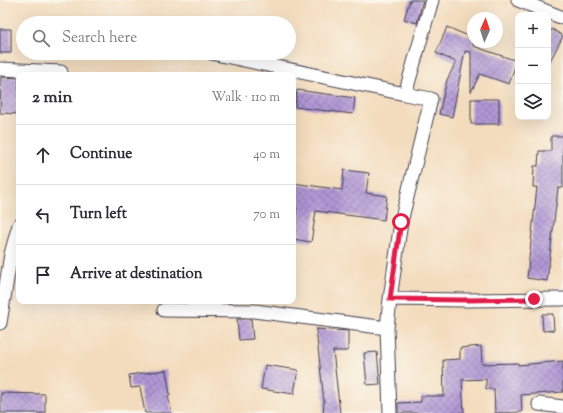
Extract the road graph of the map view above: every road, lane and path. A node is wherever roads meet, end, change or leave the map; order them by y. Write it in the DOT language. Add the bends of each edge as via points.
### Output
graph roads {
  1 [pos="432,0"];
  2 [pos="518,0"];
  3 [pos="563,18"];
  4 [pos="238,60"];
  5 [pos="0,69"];
  6 [pos="281,71"];
  7 [pos="61,72"];
  8 [pos="296,74"];
  9 [pos="405,94"];
  10 [pos="16,232"];
  11 [pos="6,254"];
  12 [pos="390,299"];
  13 [pos="563,299"];
  14 [pos="255,306"];
  15 [pos="164,310"];
  16 [pos="0,323"];
  17 [pos="387,328"];
  18 [pos="539,404"];
  19 [pos="563,408"];
  20 [pos="390,413"];
  1 -- 9 [label="street"];
  2 -- 3 [label="street"];
  4 -- 6 [label="street"];
  5 -- 7 [label="street"];
  8 -- 9 [label="street"];
  9 -- 12 [label="street" via="431,99 401,222"];
  10 -- 11 [label="street"];
  11 -- 16 [label="street"];
  12 -- 13 [label="street"];
  12 -- 17 [label="street"];
  14 -- 15 [label="street"];
  14 -- 17 [label="street"];
  17 -- 20 [label="street"];
  18 -- 19 [label="street"];
}
